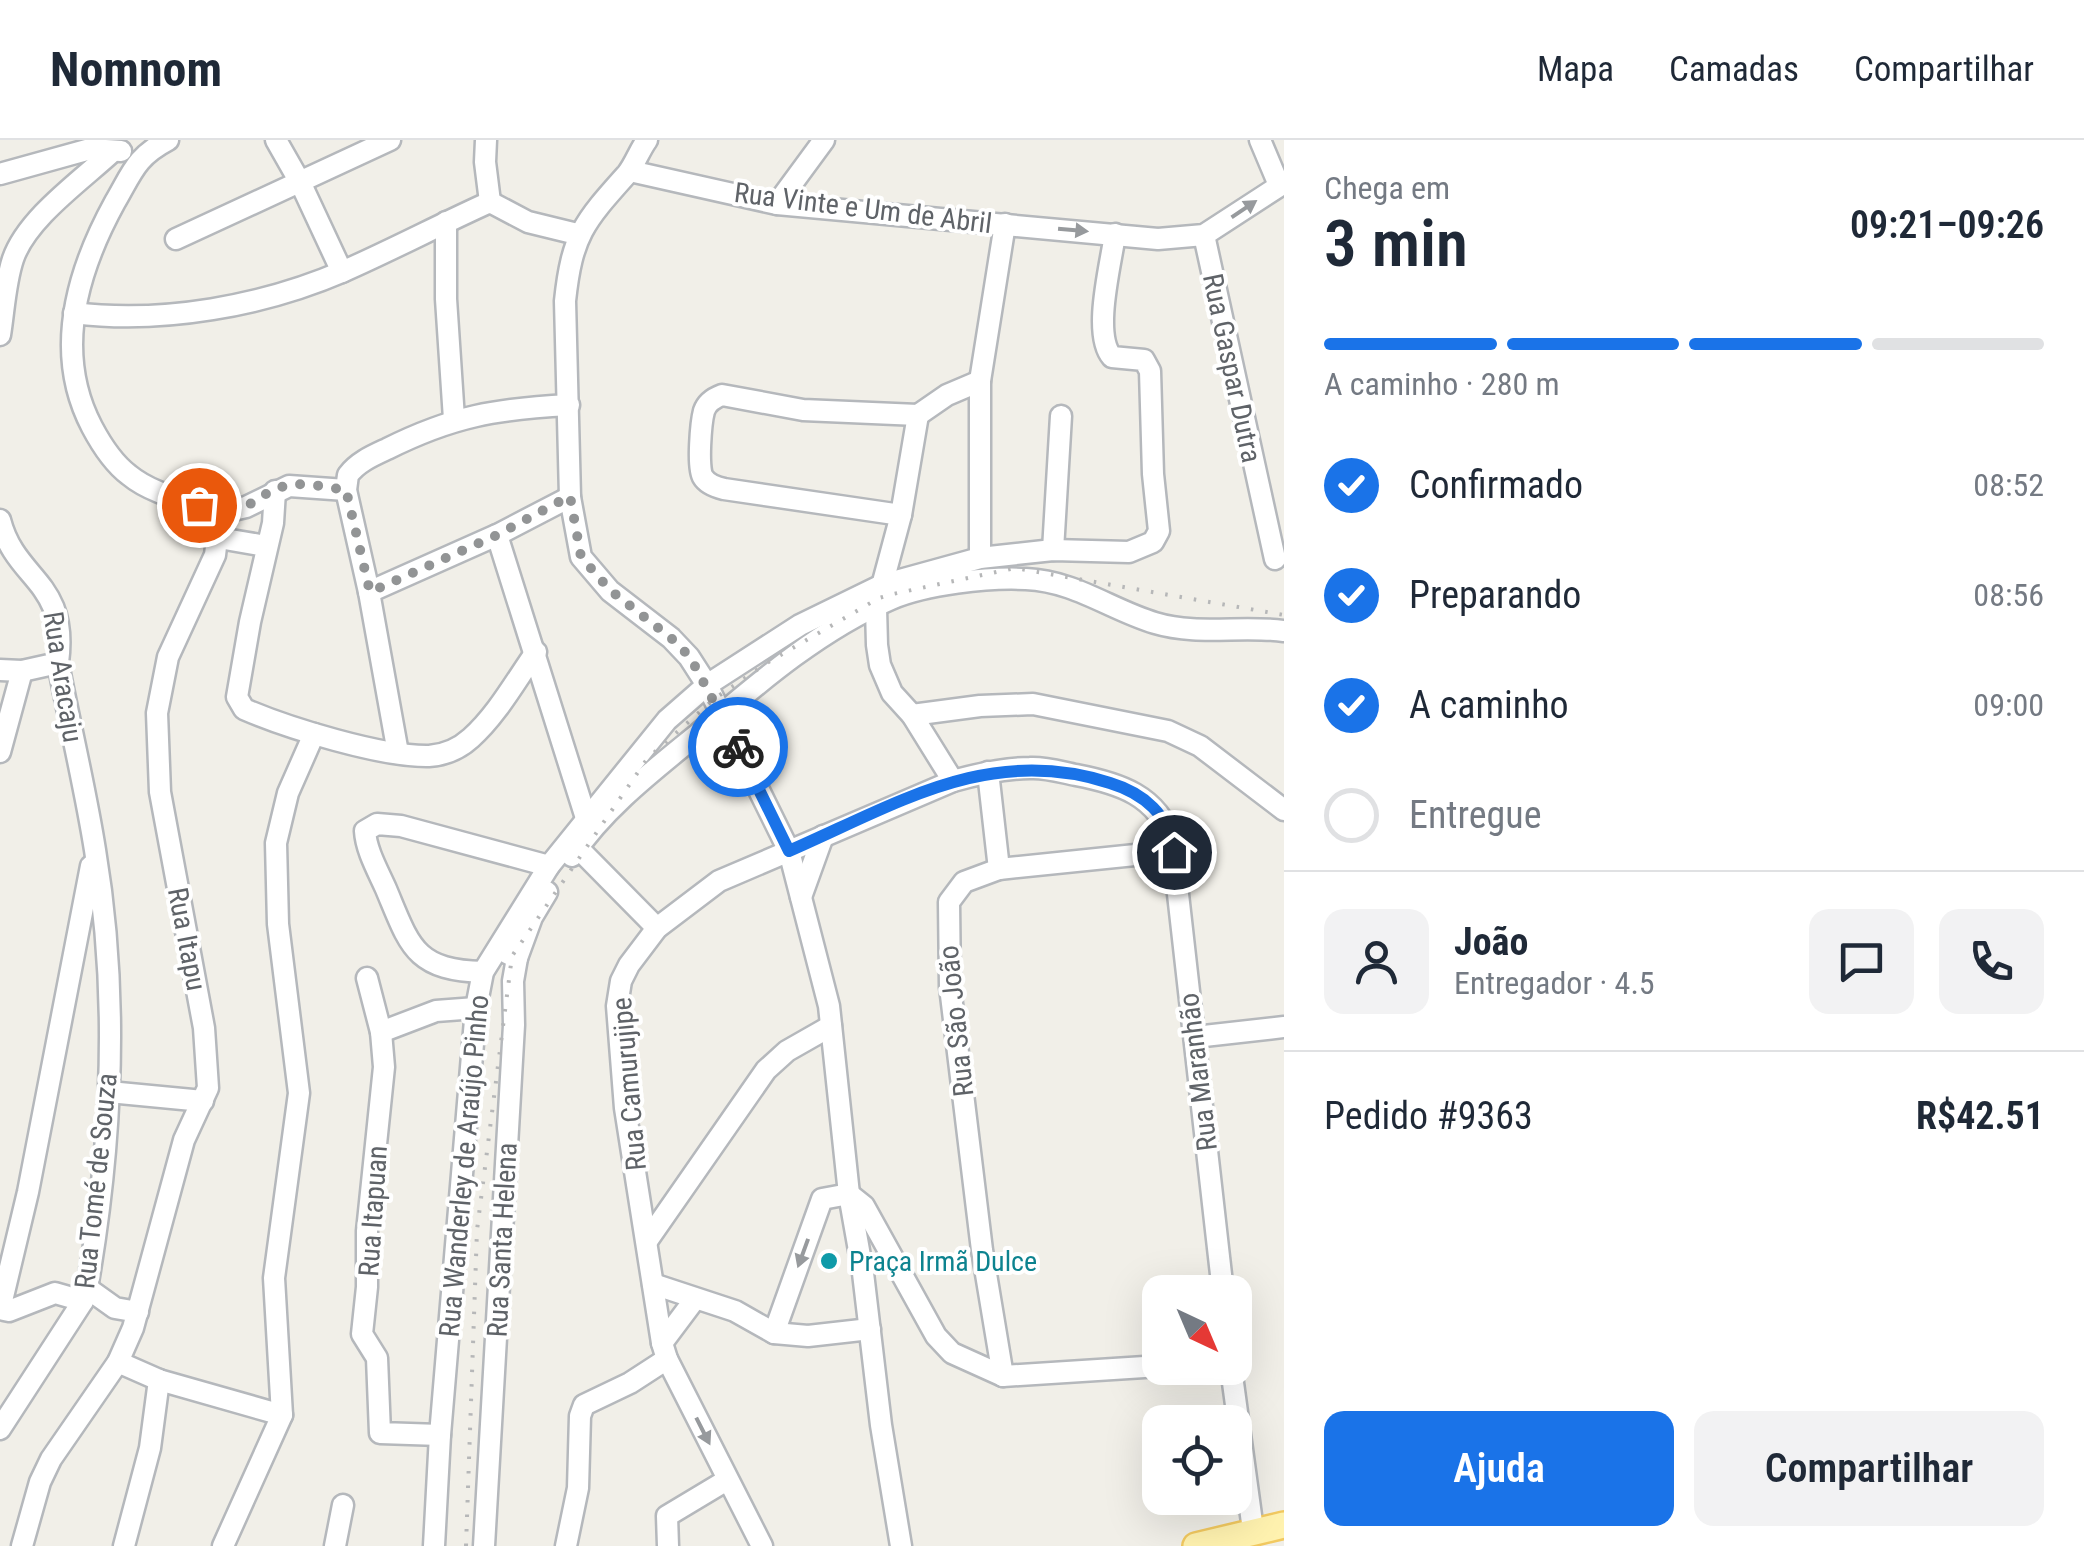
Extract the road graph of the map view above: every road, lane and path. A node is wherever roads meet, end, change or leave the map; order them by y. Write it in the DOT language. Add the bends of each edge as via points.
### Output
graph roads {
  1 [pos="168,140"];
  2 [pos="276,140"];
  3 [pos="390,140"];
  4 [pos="486,140"];
  5 [pos="647,140"];
  6 [pos="824,140"];
  7 [pos="1260,140"];
  8 [pos="113,151"];
  9 [pos="144,152"];
  10 [pos="630,171"];
  11 [pos="0,174"];
  12 [pos="301,184"];
  13 [pos="1281,184"];
  14 [pos="490,202"];
  15 [pos="777,204"];
  16 [pos="446,222"];
  17 [pos="1005,224"];
  18 [pos="578,234"];
  19 [pos="1115,234"];
  20 [pos="1204,235"];
  21 [pos="176,239"];
  22 [pos="7,252"];
  23 [pos="342,272"];
  24 [pos="74,313"];
  25 [pos="0,336"];
  26 [pos="980,381"];
  27 [pos="569,405"];
  28 [pos="918,415"];
  29 [pos="1061,416"];
  30 [pos="454,419"];
  31 [pos="346,490"];
  32 [pos="276,491"];
  33 [pos="570,496"];
  34 [pos="220,513"];
  35 [pos="900,514"];
  36 [pos="0,520"];
  37 [pos="497,535"];
  38 [pos="219,538"];
  39 [pos="3,543"];
  40 [pos="266,546"];
  41 [pos="1053,550"];
  42 [pos="980,558"];
  43 [pos="1275,559"];
  44 [pos="882,585"];
  45 [pos="370,592"];
  46 [pos="876,608"];
  47 [pos="1284,631"];
  48 [pos="536,652"];
  49 [pos="58,664"];
  50 [pos="0,670"];
  51 [pos="22,670"];
  52 [pos="707,684"];
  53 [pos="722,714"];
  54 [pos="912,715"];
  55 [pos="314,734"];
  56 [pos="0,752"];
  57 [pos="398,753"];
  58 [pos="988,772"];
  59 [pos="953,780"];
  60 [pos="1284,810"];
  61 [pos="586,818"];
  62 [pos="823,836"];
  63 [pos="578,848"];
  64 [pos="95,849"];
  65 [pos="789,851"];
  66 [pos="1174,852"];
  67 [pos="549,866"];
  68 [pos="999,869"];
  69 [pos="801,897"];
  70 [pos="657,928"];
  71 [pos="496,947"];
  72 [pos="517,958"];
  73 [pos="483,972"];
  74 [pos="367,978"];
  75 [pos="476,1008"];
  76 [pos="831,1026"];
  77 [pos="1284,1027"];
  78 [pos="381,1032"];
  79 [pos="1195,1037"];
  80 [pos="110,1092"];
  81 [pos="203,1101"];
  82 [pos="849,1194"];
  83 [pos="646,1240"];
  84 [pos="897,1268"];
  85 [pos="863,1273"];
  86 [pos="1221,1275"];
  87 [pos="653,1284"];
  88 [pos="85,1295"];
  89 [pos="696,1299"];
  90 [pos="138,1312"];
  91 [pos="870,1330"];
  92 [pos="774,1333"];
  93 [pos="664,1351"];
  94 [pos="118,1362"];
  95 [pos="1142,1367"];
  96 [pos="1003,1376"];
  97 [pos="159,1380"];
  98 [pos="1233,1385"];
  99 [pos="282,1415"];
  100 [pos="0,1429"];
  101 [pos="440,1435"];
  102 [pos="727,1480"];
  103 [pos="343,1506"];
  104 [pos="1284,1525"];
  105 [pos="1254,1530"];
  106 [pos="897,1544"];
  107 [pos="22,1546"];
  108 [pos="124,1546"];
  109 [pos="223,1546"];
  110 [pos="335,1546"];
  111 [pos="434,1546"];
  112 [pos="484,1546"];
  113 [pos="566,1546"];
  114 [pos="668,1546"];
  115 [pos="762,1546"];
  116 [pos="1196,1546"];
  1 -- 9 [label="street"];
  2 -- 12 [label="street"];
  3 -- 12 [label="street"];
  4 -- 14 [label="street"];
  5 -- 10 [label="street"];
  6 -- 15 [label="street"];
  7 -- 13 [label="street"];
  8 -- 9 [label="street"];
  8 -- 11 [label="street" via="90,149"];
  8 -- 22 [label="street"];
  9 -- 24 [label="street" via="91,246"];
  10 -- 15 [label="street, Rua Vinte e Um de Abril"];
  10 -- 18 [label="street"];
  12 -- 21 [label="street"];
  12 -- 23 [label="street"];
  20 -- 13 [label="street, one-way"];
  14 -- 16 [label="street"];
  14 -- 18 [label="street" via="528,222"];
  15 -- 17 [label="street, Rua Vinte e Um de Abril"];
  16 -- 23 [label="street"];
  16 -- 30 [label="street"];
  17 -- 19 [label="street, Rua Vinte e Um de Abril, one-way"];
  17 -- 26 [label="street"];
  18 -- 27 [label="street" via="565,300"];
  19 -- 20 [label="street, Rua Vinte e Um de Abril"];
  19 -- 41 [label="street, Rua Wanderley de Araújo Pinho" via="1102,333 1112,358 1144,360 1150,371 1159,531 1148,546 1129,552"];
  20 -- 43 [label="street, Rua Gaspar Dutra"];
  22 -- 25 [label="street"];
  23 -- 24 [label="street" via="251,300 182,312"];
  24 -- 34 [label="street" via="73,380 102,446 141,483"];
  26 -- 28 [label="street"];
  26 -- 42 [label="street"];
  27 -- 30 [label="street"];
  27 -- 33 [label="street"];
  28 -- 35 [label="street"];
  28 -- 35 [label="street" via="804,410 722,395 704,411 700,466 712,485"];
  29 -- 41 [label="street"];
  30 -- 31 [label="street" via="366,459 350,472"];
  31 -- 32 [label="street" via="296,485"];
  31 -- 45 [label="street"];
  32 -- 34 [label="street"];
  32 -- 40 [label="street"];
  33 -- 37 [label="street"];
  33 -- 52 [label="street" via="581,557 690,657"];
  34 -- 38 [label="street, Rua Itapu"];
  35 -- 44 [label="street"];
  36 -- 39 [label="street, Rua Aracaju"];
  37 -- 45 [label="street"];
  37 -- 48 [label="street"];
  38 -- 40 [label="street"];
  38 -- 81 [label="street, Rua Itapu" via="168,657 157,713 160,792 210,1077"];
  39 -- 49 [label="street, Rua Aracaju" via="50,599 62,637"];
  40 -- 55 [label="street" via="237,697 244,709"];
  41 -- 42 [label="street, Rua Wanderley de Araújo Pinho"];
  42 -- 44 [label="street, Rua Wanderley de Araújo Pinho"];
  44 -- 46 [label="street"];
  44 -- 52 [label="street, Rua Wanderley de Araújo Pinho" via="800,625"];
  45 -- 57 [label="street"];
  46 -- 47 [label="street, Rua Santa Helena" via="928,589 1027,579 1072,587 1170,627"];
  46 -- 53 [label="street, Rua Santa Helena" via="811,645"];
  46 -- 54 [label="street" via="880,665"];
  48 -- 57 [label="street" via="471,738 430,756"];
  48 -- 61 [label="street"];
  49 -- 51 [label="street"];
  49 -- 64 [label="street, Rua Aracaju"];
  50 -- 51 [label="street"];
  51 -- 56 [label="street"];
  52 -- 53 [label="street"];
  52 -- 61 [label="street, Rua Wanderley de Araújo Pinho" via="649,740"];
  53 -- 63 [label="street, Rua Santa Helena" via="639,784"];
  53 -- 65 [label="street"];
  54 -- 59 [label="street"];
  54 -- 60 [label="street" via="1032,704 1168,730"];
  55 -- 57 [label="street"];
  55 -- 99 [label="street" via="276,842 278,924 300,1092 274,1278"];
  58 -- 59 [label="street"];
  58 -- 66 [label="street" via="1042,768 1130,789 1164,822"];
  58 -- 68 [label="street"];
  59 -- 62 [label="street"];
  61 -- 67 [label="street, Rua Wanderley de Araújo Pinho"];
  62 -- 65 [label="street"];
  62 -- 69 [label="street"];
  63 -- 70 [label="street"];
  63 -- 72 [label="street, Rua Santa Helena" via="532,918"];
  64 -- 80 [label="street, Rua Tomé de Souza"];
  64 -- 88 [label="street" via="1,1305 9,1312 55,1294"];
  65 -- 69 [label="street"];
  65 -- 70 [label="street, Rua Camurujipe" via="718,881"];
  66 -- 68 [label="street, Rua São João"];
  66 -- 79 [label="street, Rua Maranhão"];
  67 -- 71 [label="street, Rua Wanderley de Araújo Pinho"];
  67 -- 73 [label="street" via="401,826 366,830 408,941 450,971"];
  68 -- 96 [label="street, Rua São João" via="964,882 949,902 947,920 950,987"];
  69 -- 76 [label="street"];
  70 -- 83 [label="street, Rua Camurujipe" via="629,965 617,1006"];
  71 -- 72 [label="street"];
  71 -- 73 [label="street, Rua Wanderley de Araújo Pinho"];
  72 -- 112 [label="street, Rua Santa Helena"];
  73 -- 75 [label="street, Rua Wanderley de Araújo Pinho"];
  74 -- 78 [label="street, Rua Itapuan"];
  75 -- 78 [label="street" via="436,1010"];
  75 -- 101 [label="street, Rua Wanderley de Araújo Pinho"];
  76 -- 82 [label="street"];
  76 -- 83 [label="street" via="766,1070"];
  77 -- 79 [label="street"];
  78 -- 101 [label="street, Rua Itapuan" via="383,1084 362,1334 377,1358 380,1433"];
  79 -- 86 [label="street, Rua Maranhão"];
  80 -- 81 [label="street"];
  80 -- 88 [label="street, Rua Tomé de Souza"];
  81 -- 90 [label="street, Rua Itapu" via="184,1140"];
  82 -- 84 [label="street" via="864,1206"];
  82 -- 85 [label="street"];
  82 -- 92 [label="street, one-way" via="822,1198"];
  83 -- 87 [label="street, Rua Camurujipe"];
  84 -- 85 [label="street"];
  84 -- 96 [label="street" via="952,1353"];
  85 -- 91 [label="street"];
  87 -- 89 [label="street"];
  87 -- 93 [label="street, Rua Camurujipe"];
  88 -- 90 [label="street"];
  88 -- 100 [label="street, Rua Tomé de Souza"];
  89 -- 92 [label="street"];
  89 -- 93 [label="street"];
  90 -- 94 [label="street, Rua Itapu"];
  91 -- 92 [label="street"];
  91 -- 106 [label="street"];
  93 -- 102 [label="street, Rua Camurujipe, one-way"];
  93 -- 113 [label="street" via="617,1390 584,1405"];
  94 -- 97 [label="street"];
  94 -- 107 [label="street, Rua Itapu" via="51,1459"];
  95 -- 96 [label="street"];
  97 -- 99 [label="street"];
  97 -- 108 [label="street" via="150,1448"];
  98 -- 105 [label="street"];
  99 -- 109 [label="street"];
  101 -- 111 [label="street, Rua Wanderley de Araújo Pinho"];
  102 -- 114 [label="street" via="667,1516"];
  102 -- 115 [label="street, Rua Camurujipe"];
  103 -- 110 [label="street"];
  104 -- 105 [label="main road"];
  105 -- 116 [label="main road"];
}
